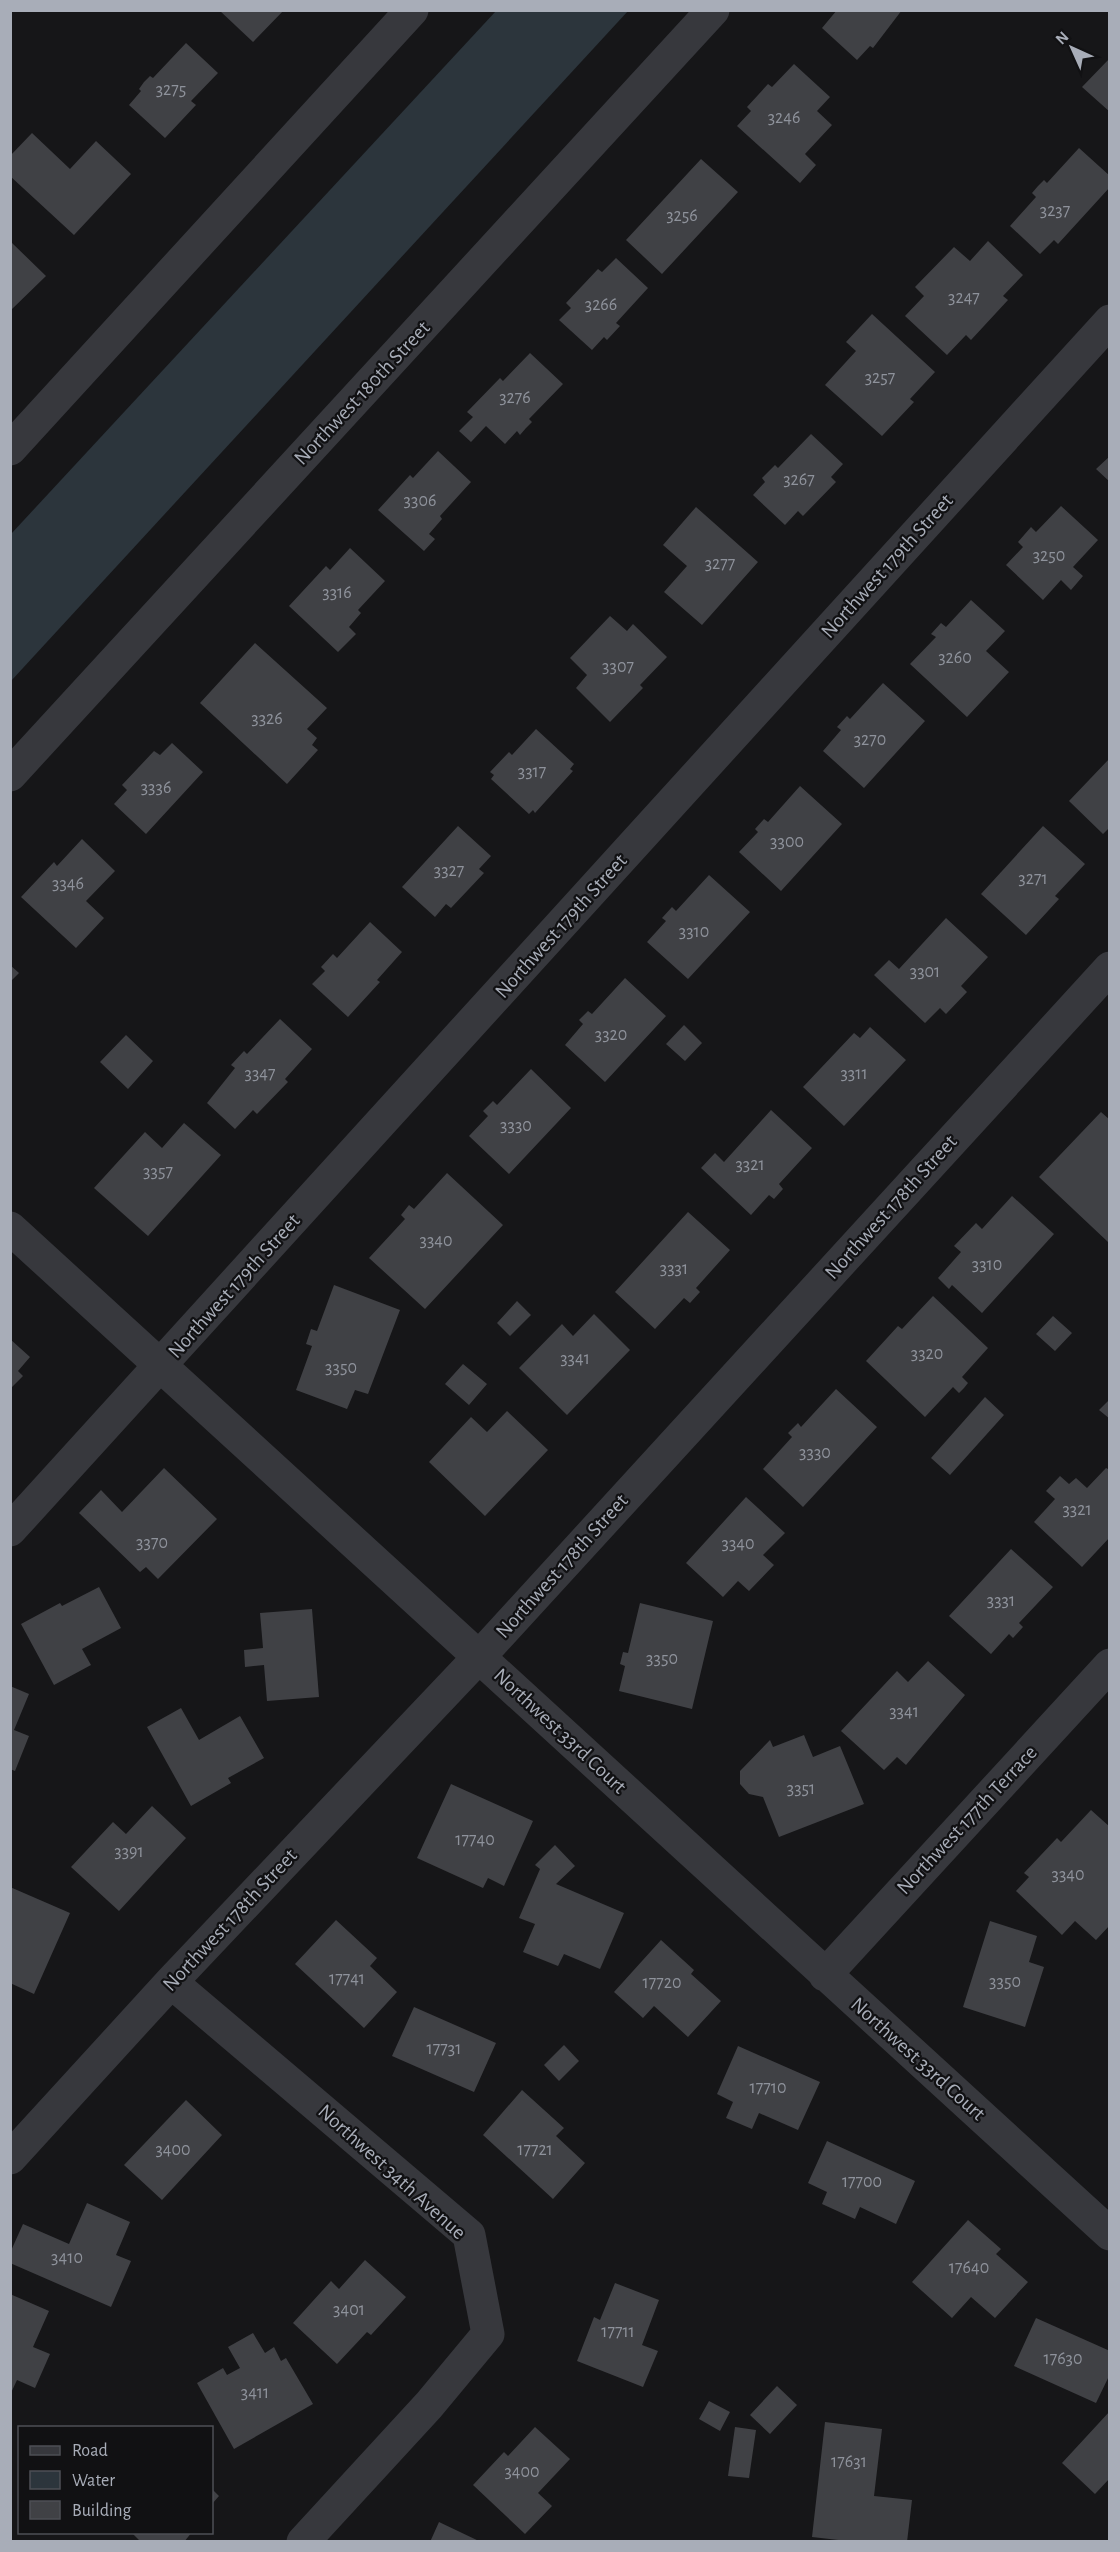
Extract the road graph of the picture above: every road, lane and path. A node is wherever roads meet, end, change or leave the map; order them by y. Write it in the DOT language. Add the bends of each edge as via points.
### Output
graph roads {
  1 [pos="412,10"];
  2 [pos="713,10"];
  3 [pos="1110,321"];
  4 [pos="10,449"];
  5 [pos="10,775"];
  6 [pos="1110,968"];
  7 [pos="10,1228"];
  8 [pos="160,1367"];
  9 [pos="10,1530"];
  10 [pos="479,1657"];
  11 [pos="1110,1665"];
  12 [pos="825,1975"];
  13 [pos="171,1982"];
  14 [pos="10,2158"];
  15 [pos="1110,2234"];
  16 [pos="303,2541"];
  1 -- 4 [label="street"];
  2 -- 5 [label="street, Northwest 180th Street"];
  3 -- 8 [label="street, Northwest 179th Street"];
  6 -- 10 [label="street, Northwest 178th Street"];
  7 -- 8 [label="street, Northwest 33rd Court"];
  8 -- 9 [label="street, Northwest 179th Street"];
  8 -- 10 [label="street, Northwest 33rd Court"];
  10 -- 12 [label="street, Northwest 33rd Court"];
  10 -- 13 [label="street, Northwest 178th Street"];
  11 -- 12 [label="street, Northwest 177th Terrace"];
  12 -- 15 [label="street, Northwest 33rd Court"];
  13 -- 14 [label="street, Northwest 178th Street"];
  13 -- 16 [label="street, Northwest 34th Avenue" via="469,2235 488,2334"];
}
